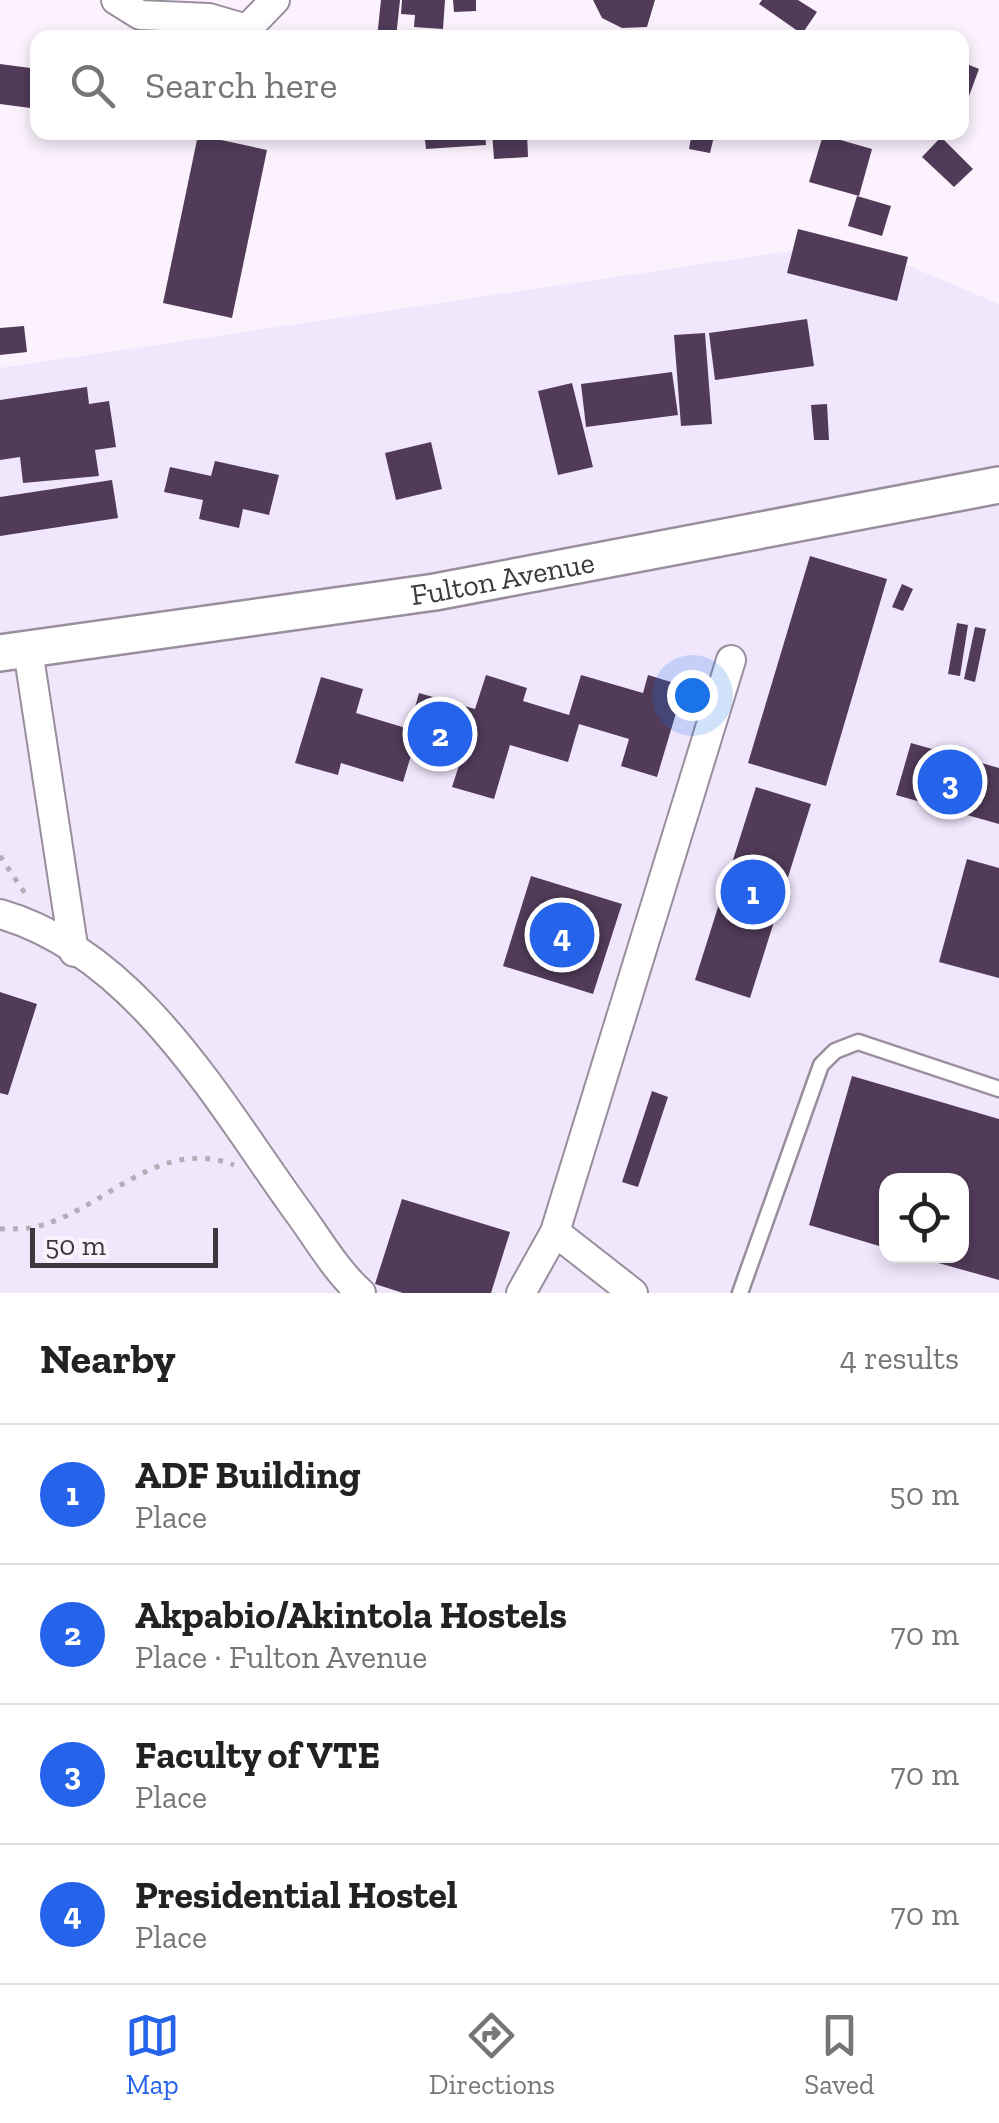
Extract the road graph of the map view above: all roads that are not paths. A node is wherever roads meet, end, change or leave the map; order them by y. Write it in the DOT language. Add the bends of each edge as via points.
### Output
graph roads {
  1 [pos="116,0"];
  2 [pos="275,0"];
  3 [pos="999,485"];
  4 [pos="14,652"];
  5 [pos="731,660"];
  6 [pos="0,914"];
  7 [pos="74,952"];
  8 [pos="999,1089"];
  9 [pos="555,1232"];
  10 [pos="361,1293"];
  11 [pos="521,1293"];
  12 [pos="633,1293"];
  13 [pos="740,1293"];
  1 -- 2 [label="street" via="140,15 209,18 247,29"];
  3 -- 4 [label="street, Fulton Avenue" via="434,592"];
  4 -- 7 [label="street"];
  5 -- 9 [label="street"];
  6 -- 7 [label="street" via="24,920"];
  7 -- 10 [label="street" via="110,974 192,1064"];
  8 -- 13 [label="lane" via="858,1042 835,1051 821,1065"];
  9 -- 11 [label="street"];
  9 -- 12 [label="street"];
}
